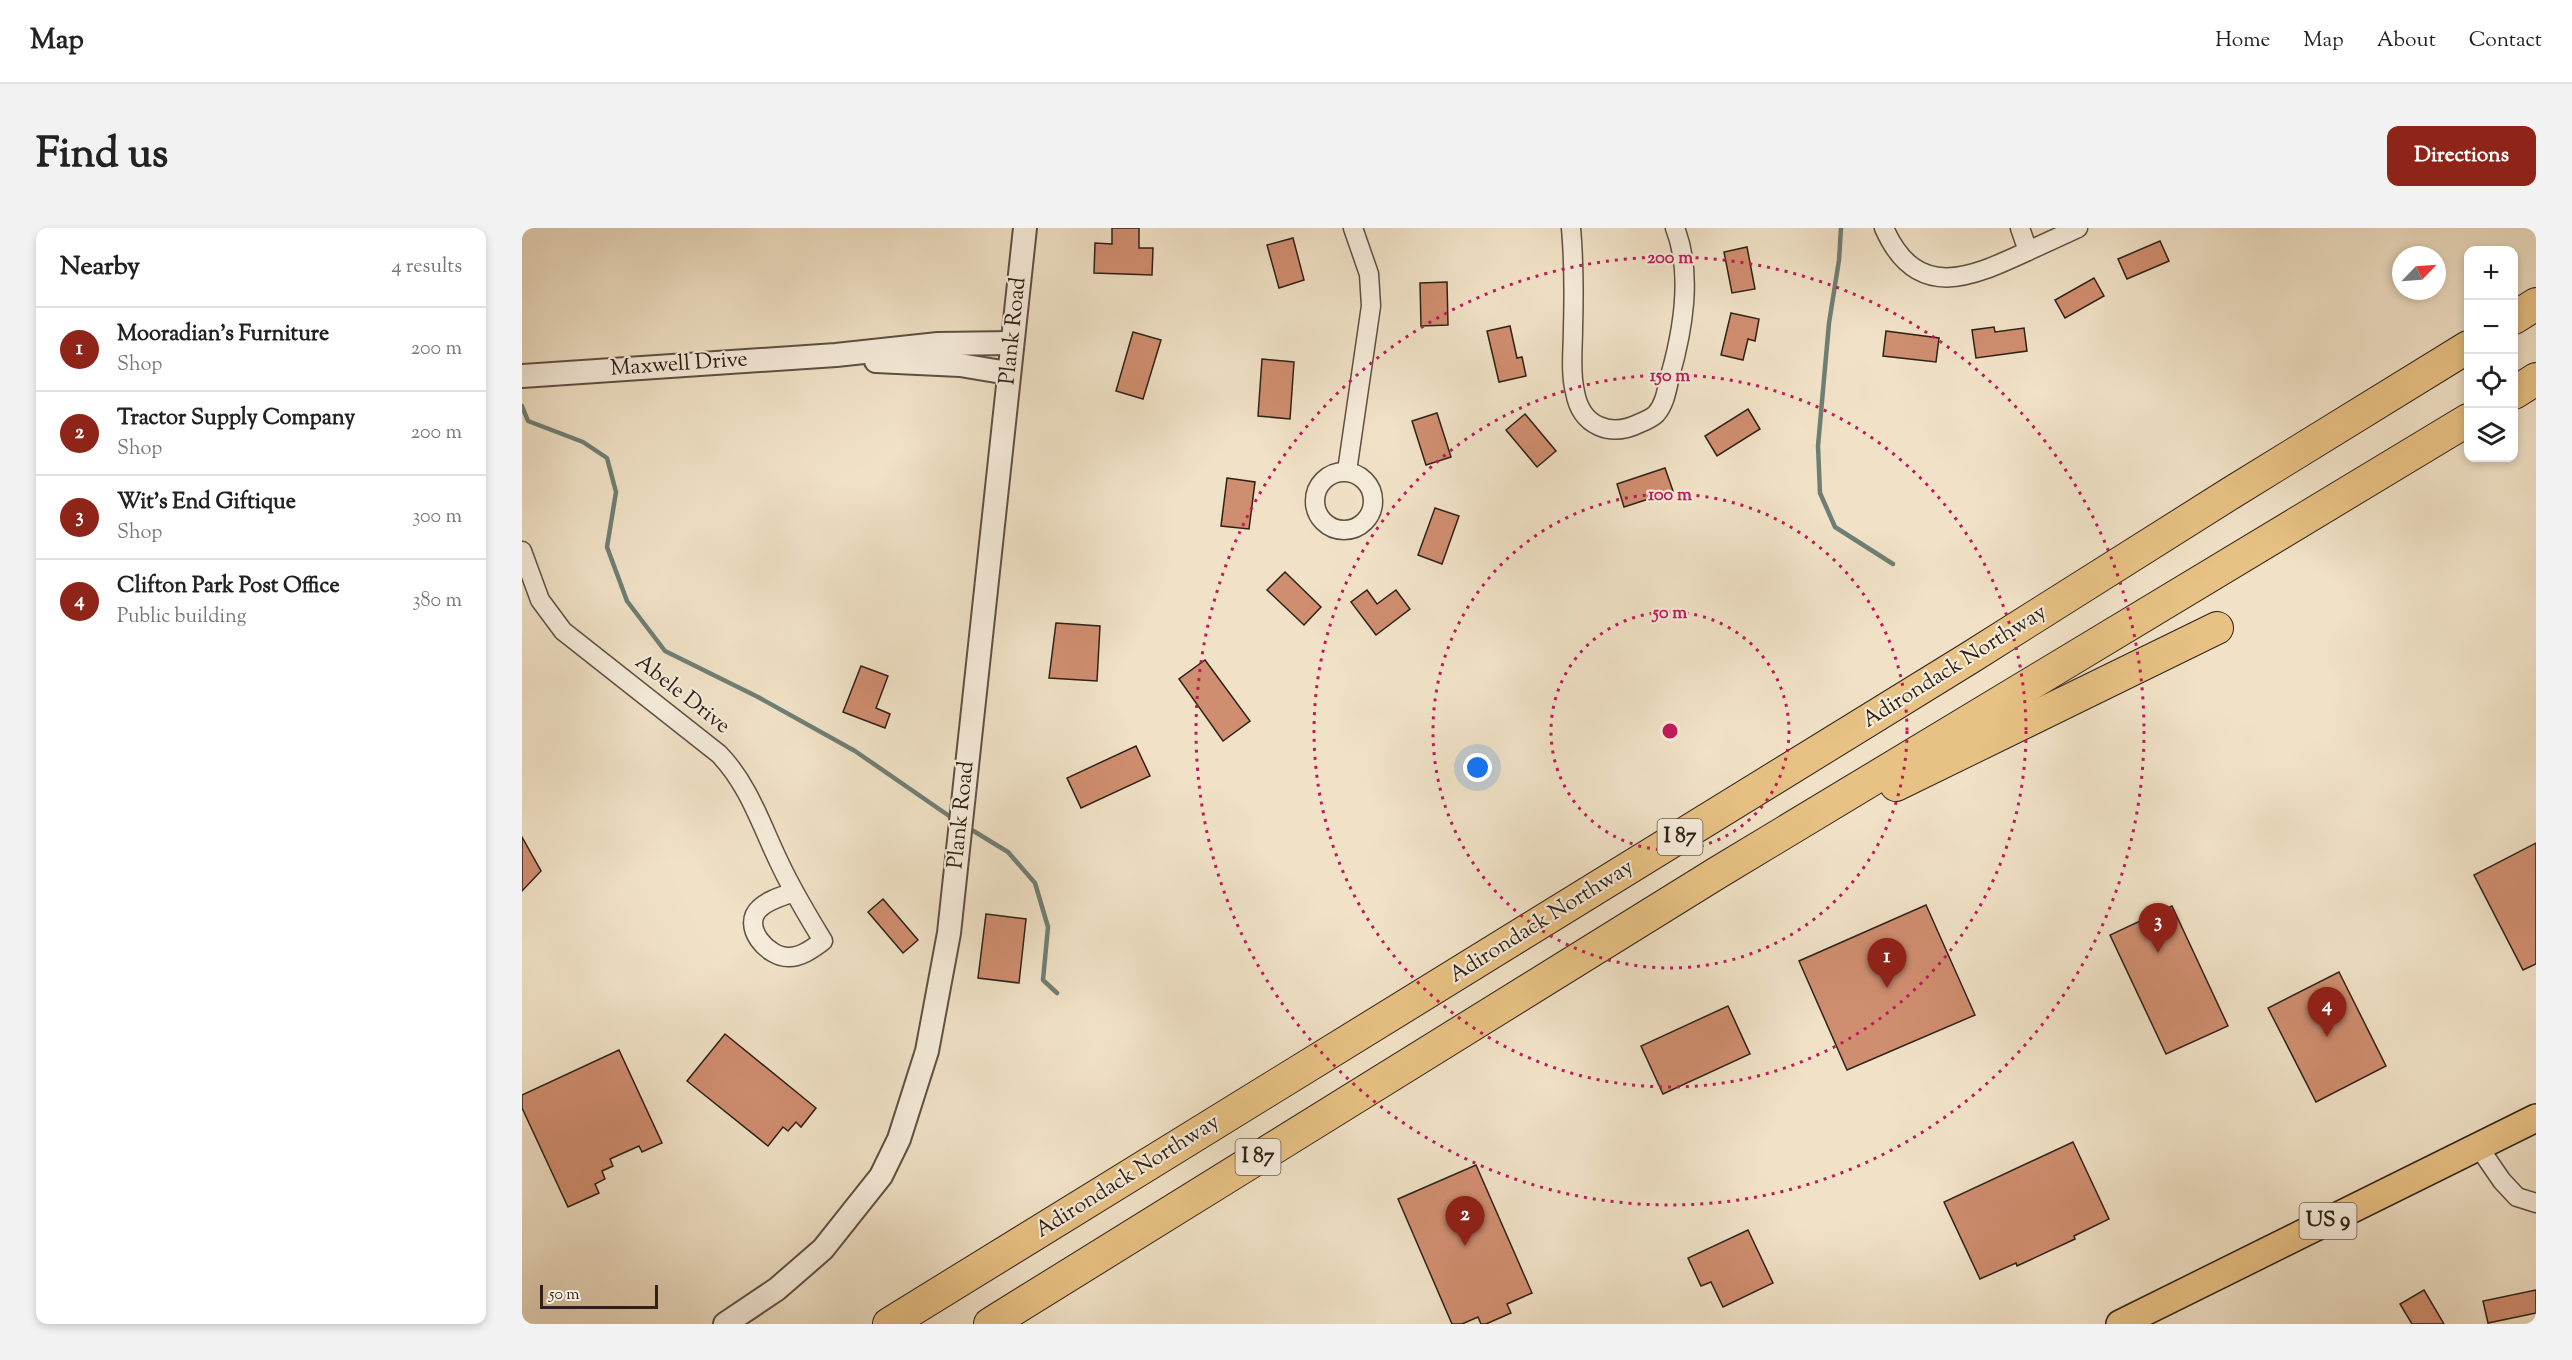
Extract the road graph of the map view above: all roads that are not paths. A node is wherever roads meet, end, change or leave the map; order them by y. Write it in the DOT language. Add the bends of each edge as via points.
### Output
graph roads {
  1 [pos="1025,228"];
  2 [pos="1353,228"];
  3 [pos="1571,228"];
  4 [pos="1675,228"];
  5 [pos="1884,228"];
  6 [pos="2020,228"];
  7 [pos="2078,228"];
  8 [pos="2028,251"];
  9 [pos="2536,304"];
  10 [pos="2518,315"];
  11 [pos="1012,343"];
  12 [pos="2464,350"];
  13 [pos="836,355"];
  14 [pos="1008,373"];
  15 [pos="522,376"];
  16 [pos="2536,380"];
  17 [pos="2518,391"];
  18 [pos="2464,423"];
  19 [pos="1347,471"];
  20 [pos="522,551"];
  21 [pos="2217,628"];
  22 [pos="1717,873"];
  23 [pos="794,892"];
  24 [pos="2536,1118"];
  25 [pos="2478,1146"];
  26 [pos="2536,1203"];
  27 [pos="725,1324"];
  28 [pos="889,1324"];
  29 [pos="990,1324"];
  30 [pos="2120,1324"];
  1 -- 11 [label="street, Plank Road"];
  2 -- 19 [label="street" via="1369,274 1371,306"];
  3 -- 4 [label="street" via="1575,267 1575,393 1583,416 1594,426 1612,429 1633,427 1655,416 1664,401 1684,308 1684,273"];
  5 -- 8 [label="street" via="1905,259 1935,278 1986,270"];
  6 -- 8 [label="street"];
  7 -- 8 [label="street"];
  9 -- 10 [label="highway"];
  11 -- 13 [label="street, Maxwell Drive" via="938,344"];
  11 -- 14 [label="street, Plank Road"];
  12 -- 28 [label="highway, Adirondack Northway / I 87"];
  13 -- 14 [label="street, Maxwell Drive"];
  13 -- 15 [label="street, Maxwell Drive"];
  14 -- 27 [label="street, Plank Road" via="949,933 940,991 917,1086 881,1176 823,1249 777,1289"];
  16 -- 17 [label="highway"];
  18 -- 22 [label="highway, I 87"];
  20 -- 23 [label="street, Abele Drive" via="540,600 563,631 732,768 746,788"];
  21 -- 22 [label="highway"];
  22 -- 29 [label="highway, I 87"];
  24 -- 25 [label="main road, US 9"];
  25 -- 26 [label="street" via="2517,1197"];
  25 -- 30 [label="main road, US 9"];
}
